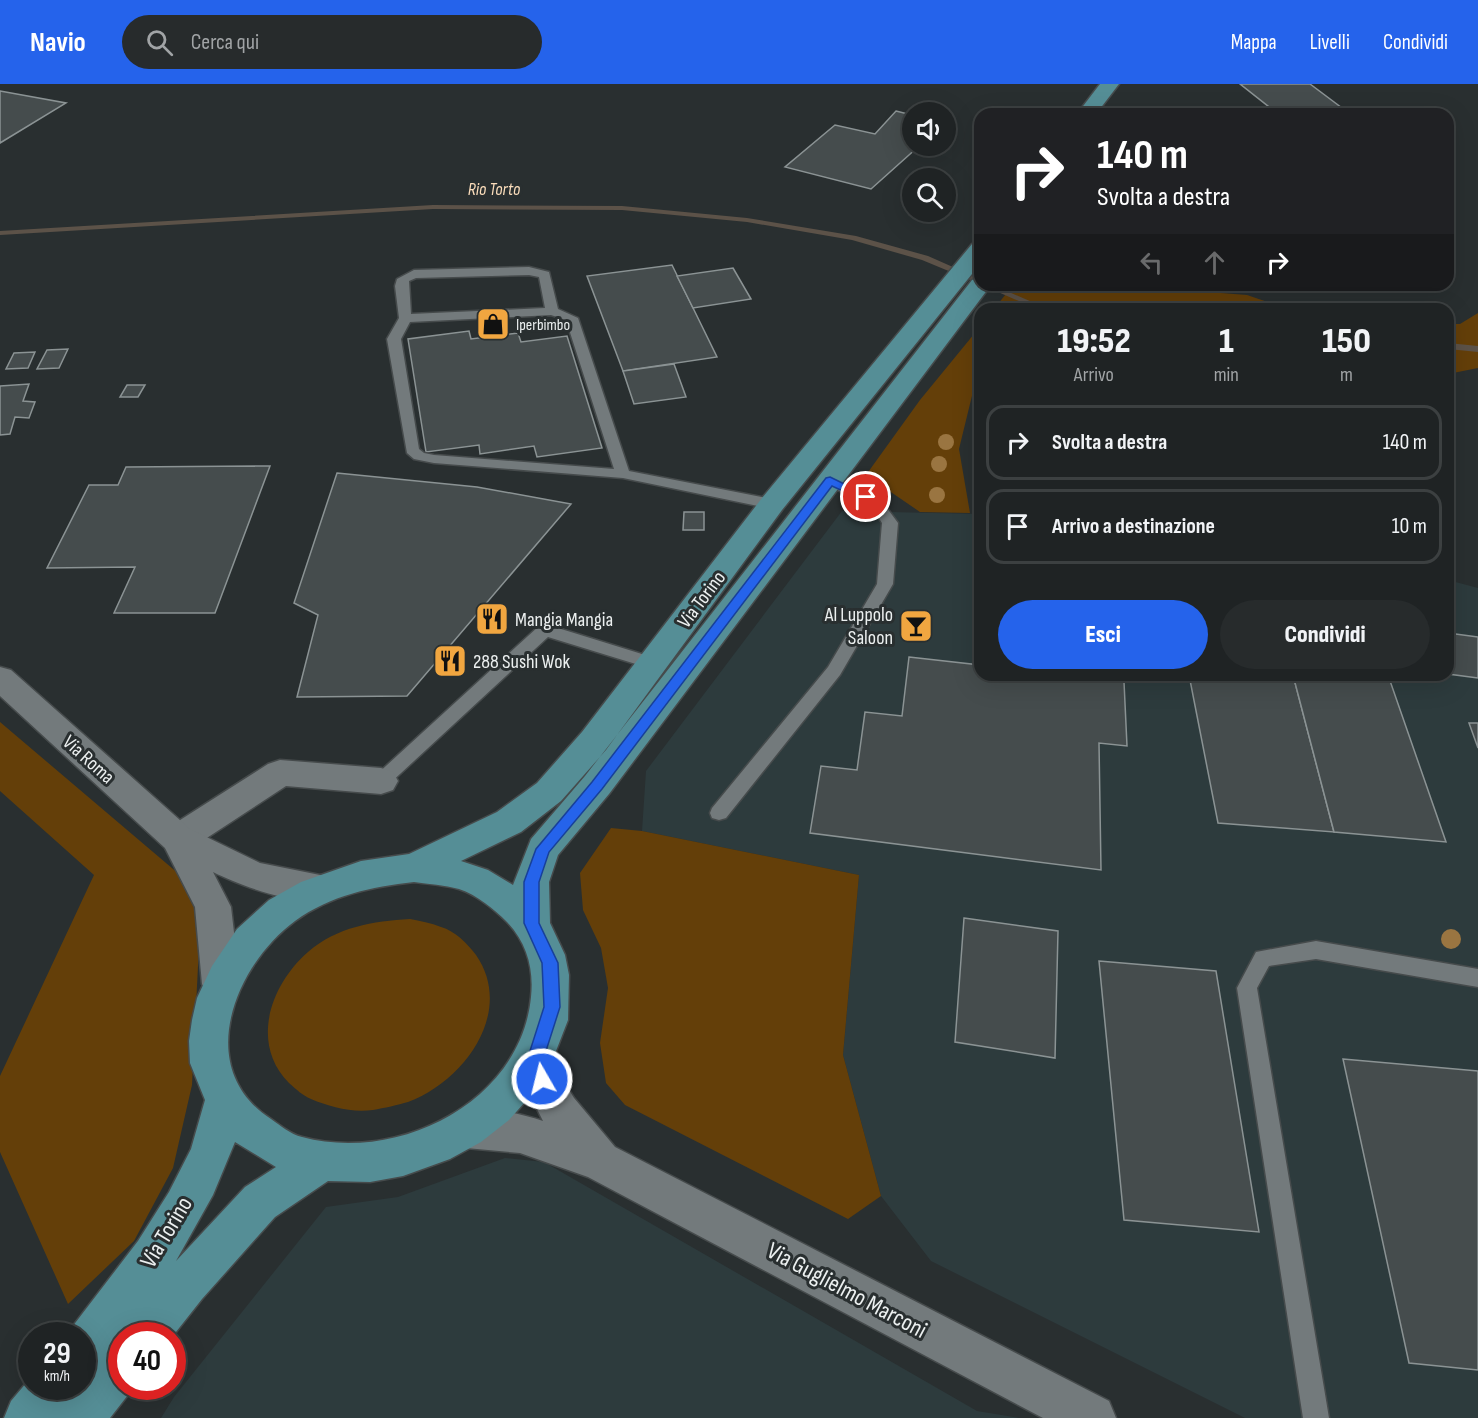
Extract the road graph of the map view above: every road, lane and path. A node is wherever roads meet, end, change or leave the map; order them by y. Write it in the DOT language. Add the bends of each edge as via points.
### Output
graph roads {
  1 [pos="1118,88"];
  2 [pos="1093,108"];
  3 [pos="1111,108"];
  4 [pos="971,274"];
  5 [pos="552,310"];
  6 [pos="405,318"];
  7 [pos="623,474"];
  8 [pos="830,481"];
  9 [pos="772,504"];
  10 [pos="652,663"];
  11 [pos="0,678"];
  12 [pos="381,781"];
  13 [pos="719,813"];
  14 [pos="178,839"];
  15 [pos="414,868"];
  16 [pos="322,888"];
  17 [pos="532,923"];
  18 [pos="1478,978"];
  19 [pos="221,984"];
  20 [pos="537,1054"];
  21 [pos="225,1101"];
  22 [pos="466,1129"];
  23 [pos="322,1161"];
  24 [pos="602,1162"];
  25 [pos="155,1322"];
  26 [pos="96,1334"];
  27 [pos="108,1383"];
  28 [pos="43,1400"];
  29 [pos="28,1418"];
  30 [pos="80,1418"];
  31 [pos="1092,1418"];
  32 [pos="1316,1418"];
  1 -- 2 [label="main road"];
  1 -- 3 [label="main road"];
  4 -- 8 [label="main road"];
  4 -- 9 [label="main road, Via Torino"];
  5 -- 6 [label="lane"];
  5 -- 6 [label="lane" via="545,275 529,271 414,274 403,279 401,286"];
  5 -- 7 [label="lane" via="572,318"];
  6 -- 7 [label="lane" via="394,339 412,450 420,456"];
  7 -- 9 [label="lane"];
  8 -- 13 [label="lane" via="876,503 890,523 885,584 834,671"];
  8 -- 17 [label="main road" via="597,785 543,849 531,882"];
  9 -- 10 [label="main road, Via Torino"];
  10 -- 12 [label="lane" via="545,630"];
  10 -- 15 [label="main road, Via Torino" via="594,741 549,792 509,822"];
  11 -- 14 [label="street, Via Roma"];
  12 -- 14 [label="street" via="280,773"];
  14 -- 16 [label="street" via="254,876"];
  14 -- 19 [label="street" via="213,907"];
  15 -- 16 [label="main road" via="368,873"];
  15 -- 17 [label="main road" via="461,875 481,884 501,894"];
  16 -- 19 [label="main road" via="280,912 246,945"];
  17 -- 20 [label="main road" via="550,963 552,1007"];
  18 -- 32 [label="lane" via="1316,950 1263,958 1247,988"];
  19 -- 21 [label="main road" via="209,1024 210,1064"];
  20 -- 22 [label="main road" via="504,1099"];
  20 -- 24 [label="street, Via Guglielmo Marconi" via="542,1079 560,1115"];
  21 -- 23 [label="main road" via="249,1129 282,1150"];
  21 -- 26 [label="main road, Via Torino" via="210,1154 174,1226"];
  22 -- 23 [label="main road" via="420,1151 371,1162"];
  22 -- 24 [label="street, Via Guglielmo Marconi" via="496,1128 530,1135"];
  23 -- 25 [label="main road, Via Torino" via="260,1202"];
  24 -- 31 [label="street, Via Guglielmo Marconi"];
  27 -- 30 [label="main road"];
  28 -- 29 [label="main road"];
}
